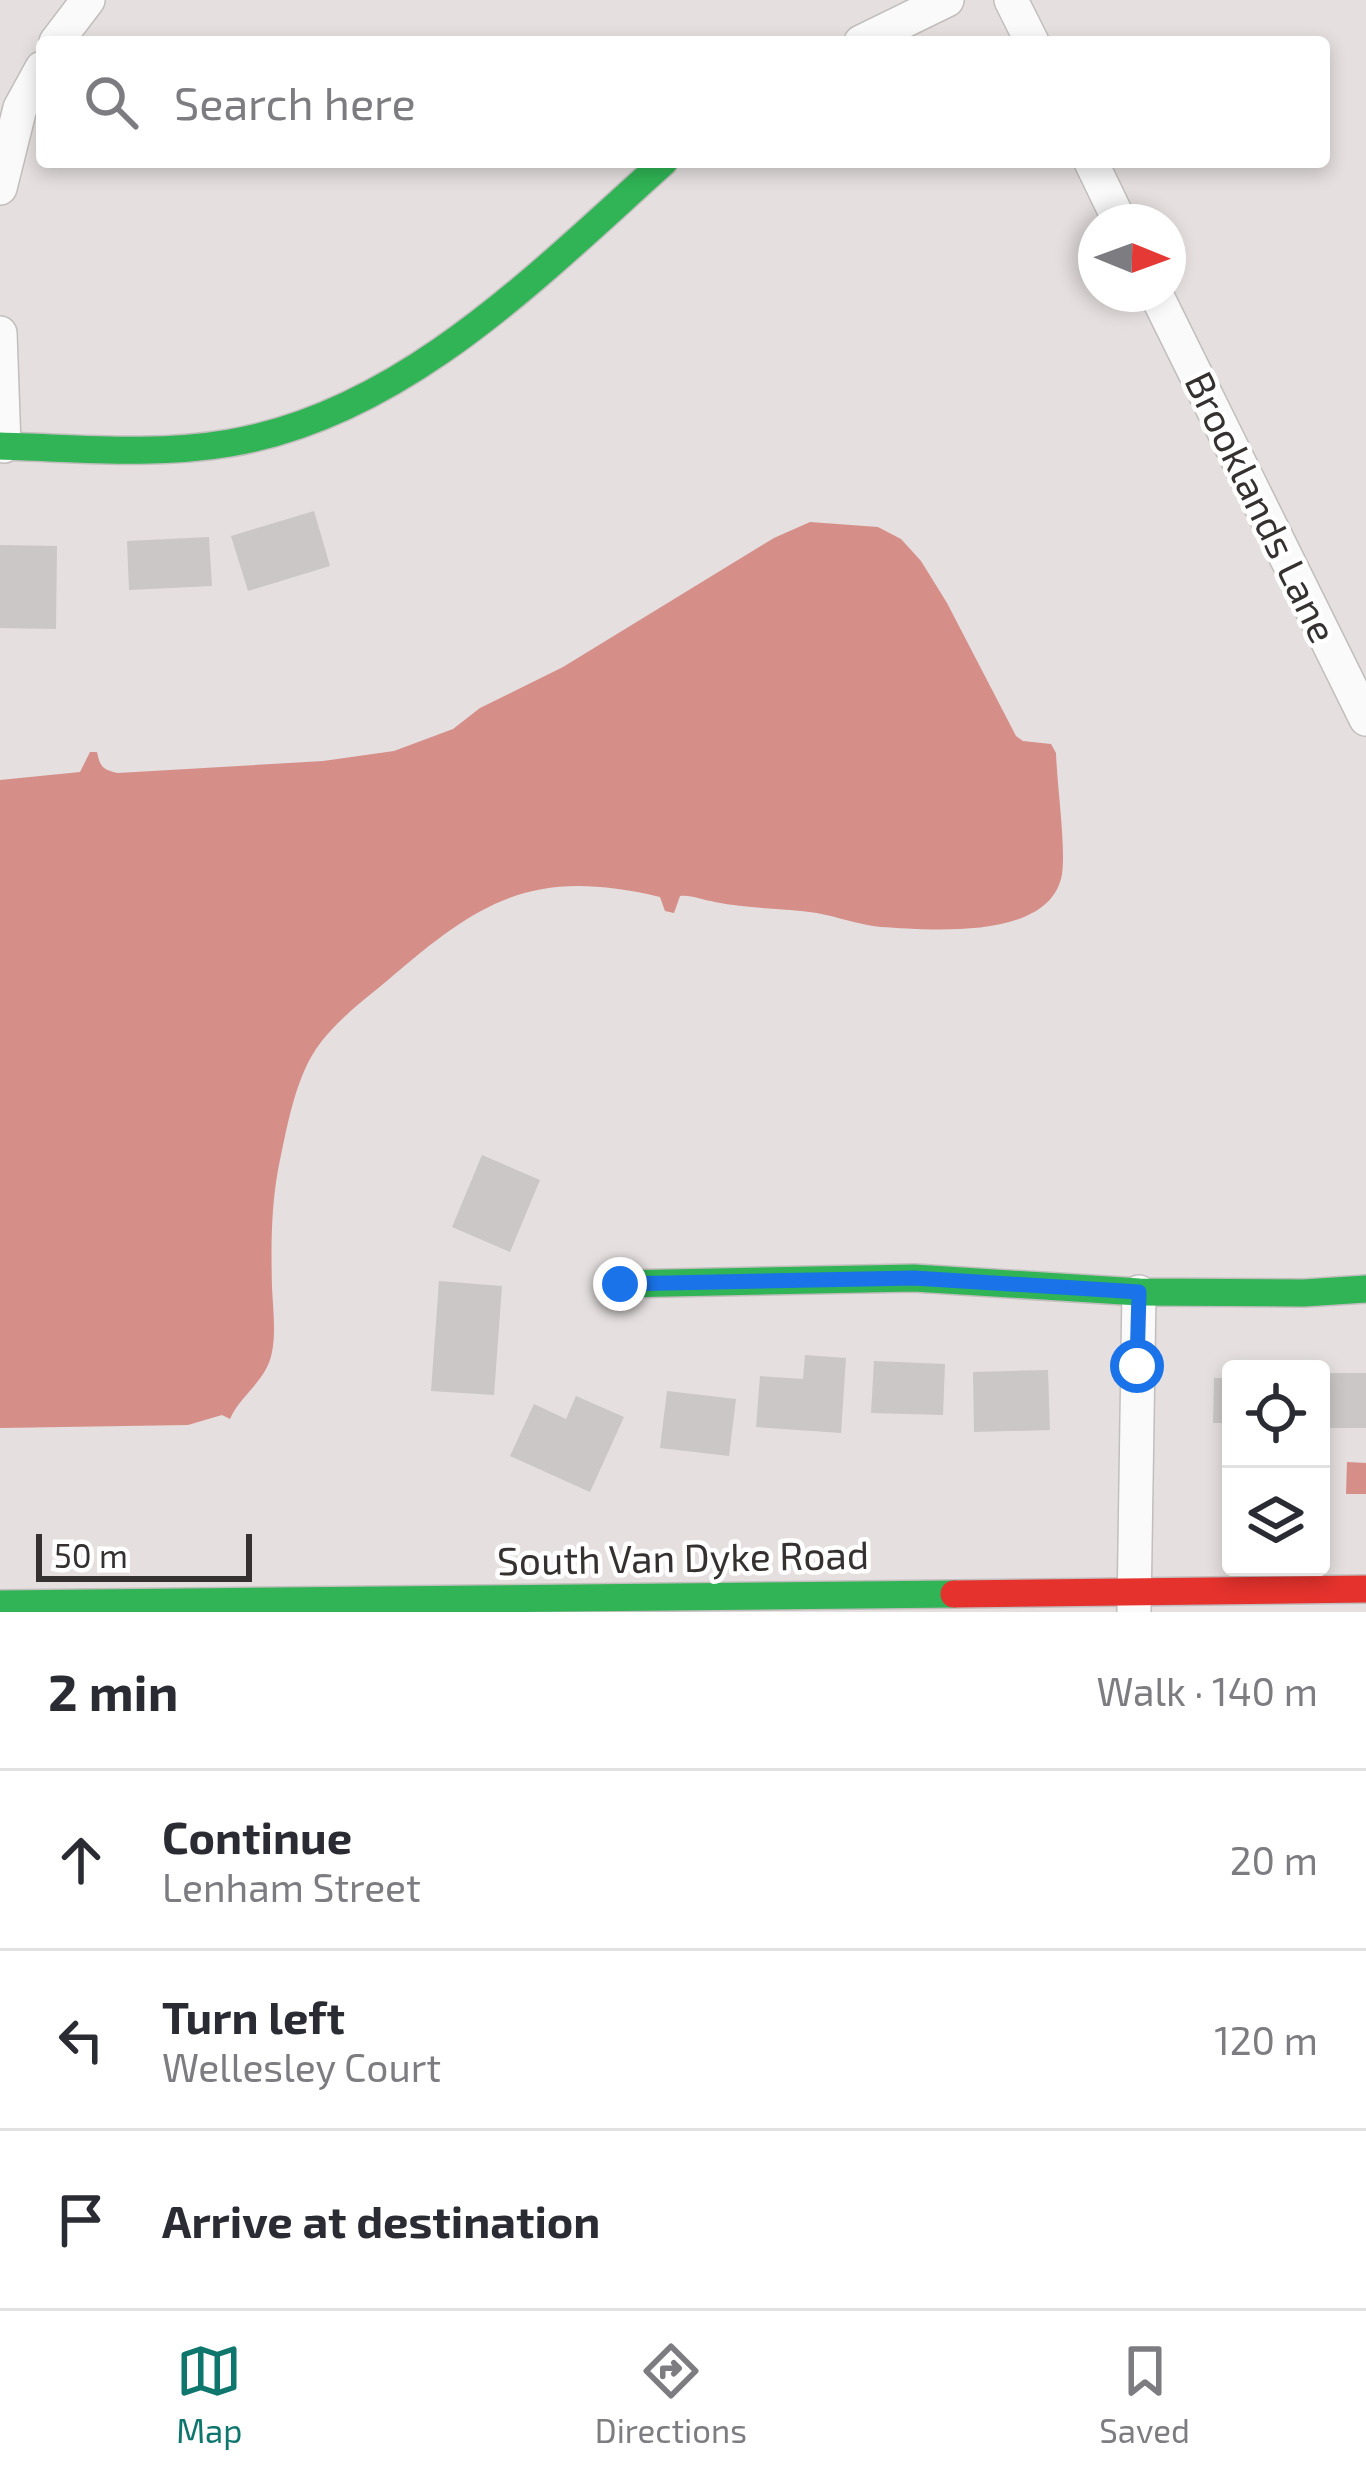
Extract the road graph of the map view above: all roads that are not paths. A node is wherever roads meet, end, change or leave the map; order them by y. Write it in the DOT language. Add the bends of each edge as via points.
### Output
graph roads {
  1 [pos="88,0"];
  2 [pos="947,0"];
  3 [pos="1011,0"];
  4 [pos="61,36"];
  5 [pos="873,36"];
  6 [pos="1029,36"];
  7 [pos="36,79"];
  8 [pos="657,168"];
  9 [pos="1094,168"];
  10 [pos="0,188"];
  11 [pos="1111,204"];
  12 [pos="1165,312"];
  13 [pos="0,333"];
  14 [pos="2,446"];
  15 [pos="1366,719"];
  16 [pos="620,1284"];
  17 [pos="1366,1289"];
  18 [pos="1139,1292"];
  19 [pos="1366,1589"];
  20 [pos="1134,1602"];
  21 [pos="0,1604"];
  1 -- 4 [label="street"];
  2 -- 5 [label="street"];
  3 -- 6 [label="street"];
  7 -- 10 [label="street" via="20,108"];
  8 -- 14 [label="street" via="456,341 373,392 264,436 157,451"];
  9 -- 11 [label="street"];
  12 -- 15 [label="street, Brooklands Lane"];
  13 -- 14 [label="street"];
  16 -- 18 [label="street" via="914,1278"];
  17 -- 18 [label="street"];
  18 -- 20 [label="street"];
  19 -- 20 [label="street, South Van Dyke Road"];
  20 -- 21 [label="street, South Van Dyke Road"];
}
